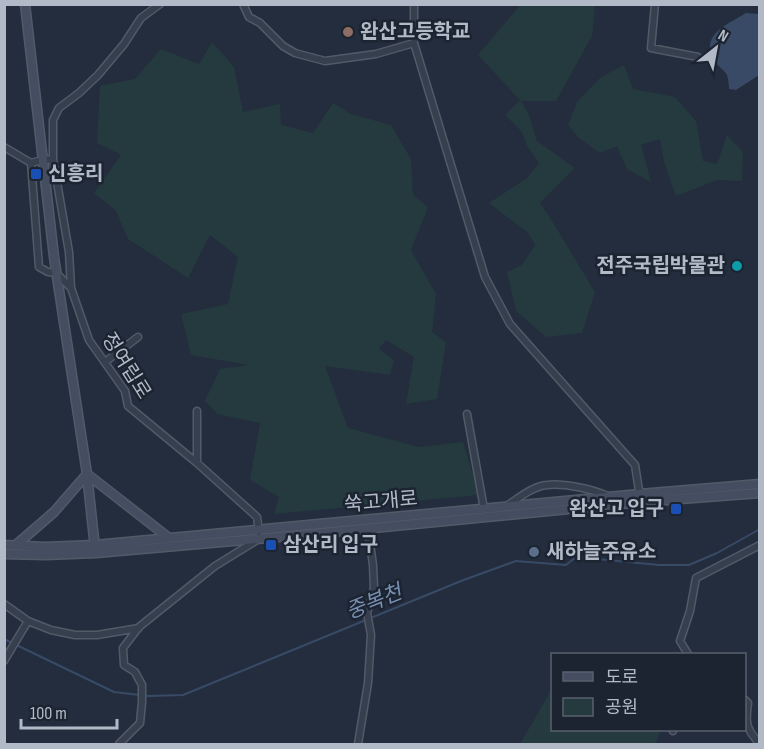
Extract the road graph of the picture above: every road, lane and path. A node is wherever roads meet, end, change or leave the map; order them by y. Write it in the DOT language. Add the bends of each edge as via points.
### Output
graph roads {
  1 [pos="25,4"];
  2 [pos="160,4"];
  3 [pos="243,4"];
  4 [pos="414,4"];
  5 [pos="655,4"];
  6 [pos="414,43"];
  7 [pos="698,57"];
  8 [pos="4,147"];
  9 [pos="42,159"];
  10 [pos="53,159"];
  11 [pos="31,163"];
  12 [pos="56,273"];
  13 [pos="71,288"];
  14 [pos="138,337"];
  15 [pos="105,362"];
  16 [pos="197,411"];
  17 [pos="467,414"];
  18 [pos="197,464"];
  19 [pos="87,474"];
  20 [pos="759,484"];
  21 [pos="759,493"];
  22 [pos="612,497"];
  23 [pos="640,498"];
  24 [pos="506,506"];
  25 [pos="484,509"];
  26 [pos="368,529"];
  27 [pos="260,535"];
  28 [pos="169,538"];
  29 [pos="4,545"];
  30 [pos="16,545"];
  31 [pos="759,545"];
  32 [pos="95,549"];
  33 [pos="4,554"];
  34 [pos="4,604"];
  35 [pos="28,621"];
  36 [pos="139,627"];
  37 [pos="687,653"];
  38 [pos="4,661"];
  39 [pos="746,701"];
  40 [pos="746,718"];
  41 [pos="746,718"];
  42 [pos="119,744"];
  43 [pos="358,744"];
  44 [pos="759,744"];
  1 -- 9 [label="street"];
  2 -- 10 [label="street, 정여립로" via="141,18 98,75 59,108 53,120"];
  3 -- 6 [label="street" via="249,17 283,46 325,61 376,54"];
  4 -- 6 [label="street"];
  5 -- 7 [label="street" via="651,48"];
  6 -- 23 [label="street" via="485,277 510,324 635,465"];
  8 -- 11 [label="street"];
  9 -- 10 [label="street"];
  9 -- 11 [label="street"];
  9 -- 12 [label="street"];
  10 -- 13 [label="street, 정여립로"];
  11 -- 12 [label="street" via="39,267"];
  12 -- 13 [label="street"];
  12 -- 19 [label="street"];
  13 -- 15 [label="street, 정여립로" via="89,340"];
  14 -- 15 [label="street"];
  15 -- 18 [label="street, 정여립로" via="125,391 128,406"];
  16 -- 18 [label="street"];
  17 -- 25 [label="street"];
  18 -- 27 [label="street, 정여립로" via="257,517"];
  19 -- 28 [label="street"];
  19 -- 30 [label="street" via="54,512"];
  19 -- 32 [label="street"];
  20 -- 23 [label="street, 쑥고개로"];
  21 -- 23 [label="street, 쑥고개로"];
  22 -- 23 [label="street, 쑥고개로"];
  22 -- 24 [label="street, 쑥고개로"];
  22 -- 24 [label="street" via="545,485"];
  23 -- 26 [label="street, 쑥고개로"];
  24 -- 25 [label="street, 쑥고개로"];
  25 -- 27 [label="street, 쑥고개로"];
  26 -- 27 [label="street, 쑥고개로"];
  26 -- 43 [label="street" via="374,588 368,613 368,683"];
  27 -- 28 [label="street, 쑥고개로"];
  27 -- 32 [label="street, 쑥고개로"];
  27 -- 36 [label="street"];
  28 -- 32 [label="street, 쑥고개로"];
  29 -- 30 [label="street, 쑥고개로"];
  30 -- 32 [label="street, 쑥고개로"];
  31 -- 37 [label="street" via="696,578 680,641"];
  32 -- 33 [label="street, 쑥고개로" via="46,555"];
  34 -- 35 [label="street"];
  35 -- 36 [label="street" via="75,635"];
  35 -- 38 [label="street"];
  36 -- 42 [label="street" via="123,648 124,664 135,672 142,685 140,723"];
  39 -- 40 [label="street"];
  41 -- 44 [label="street" via="750,734"];
}
